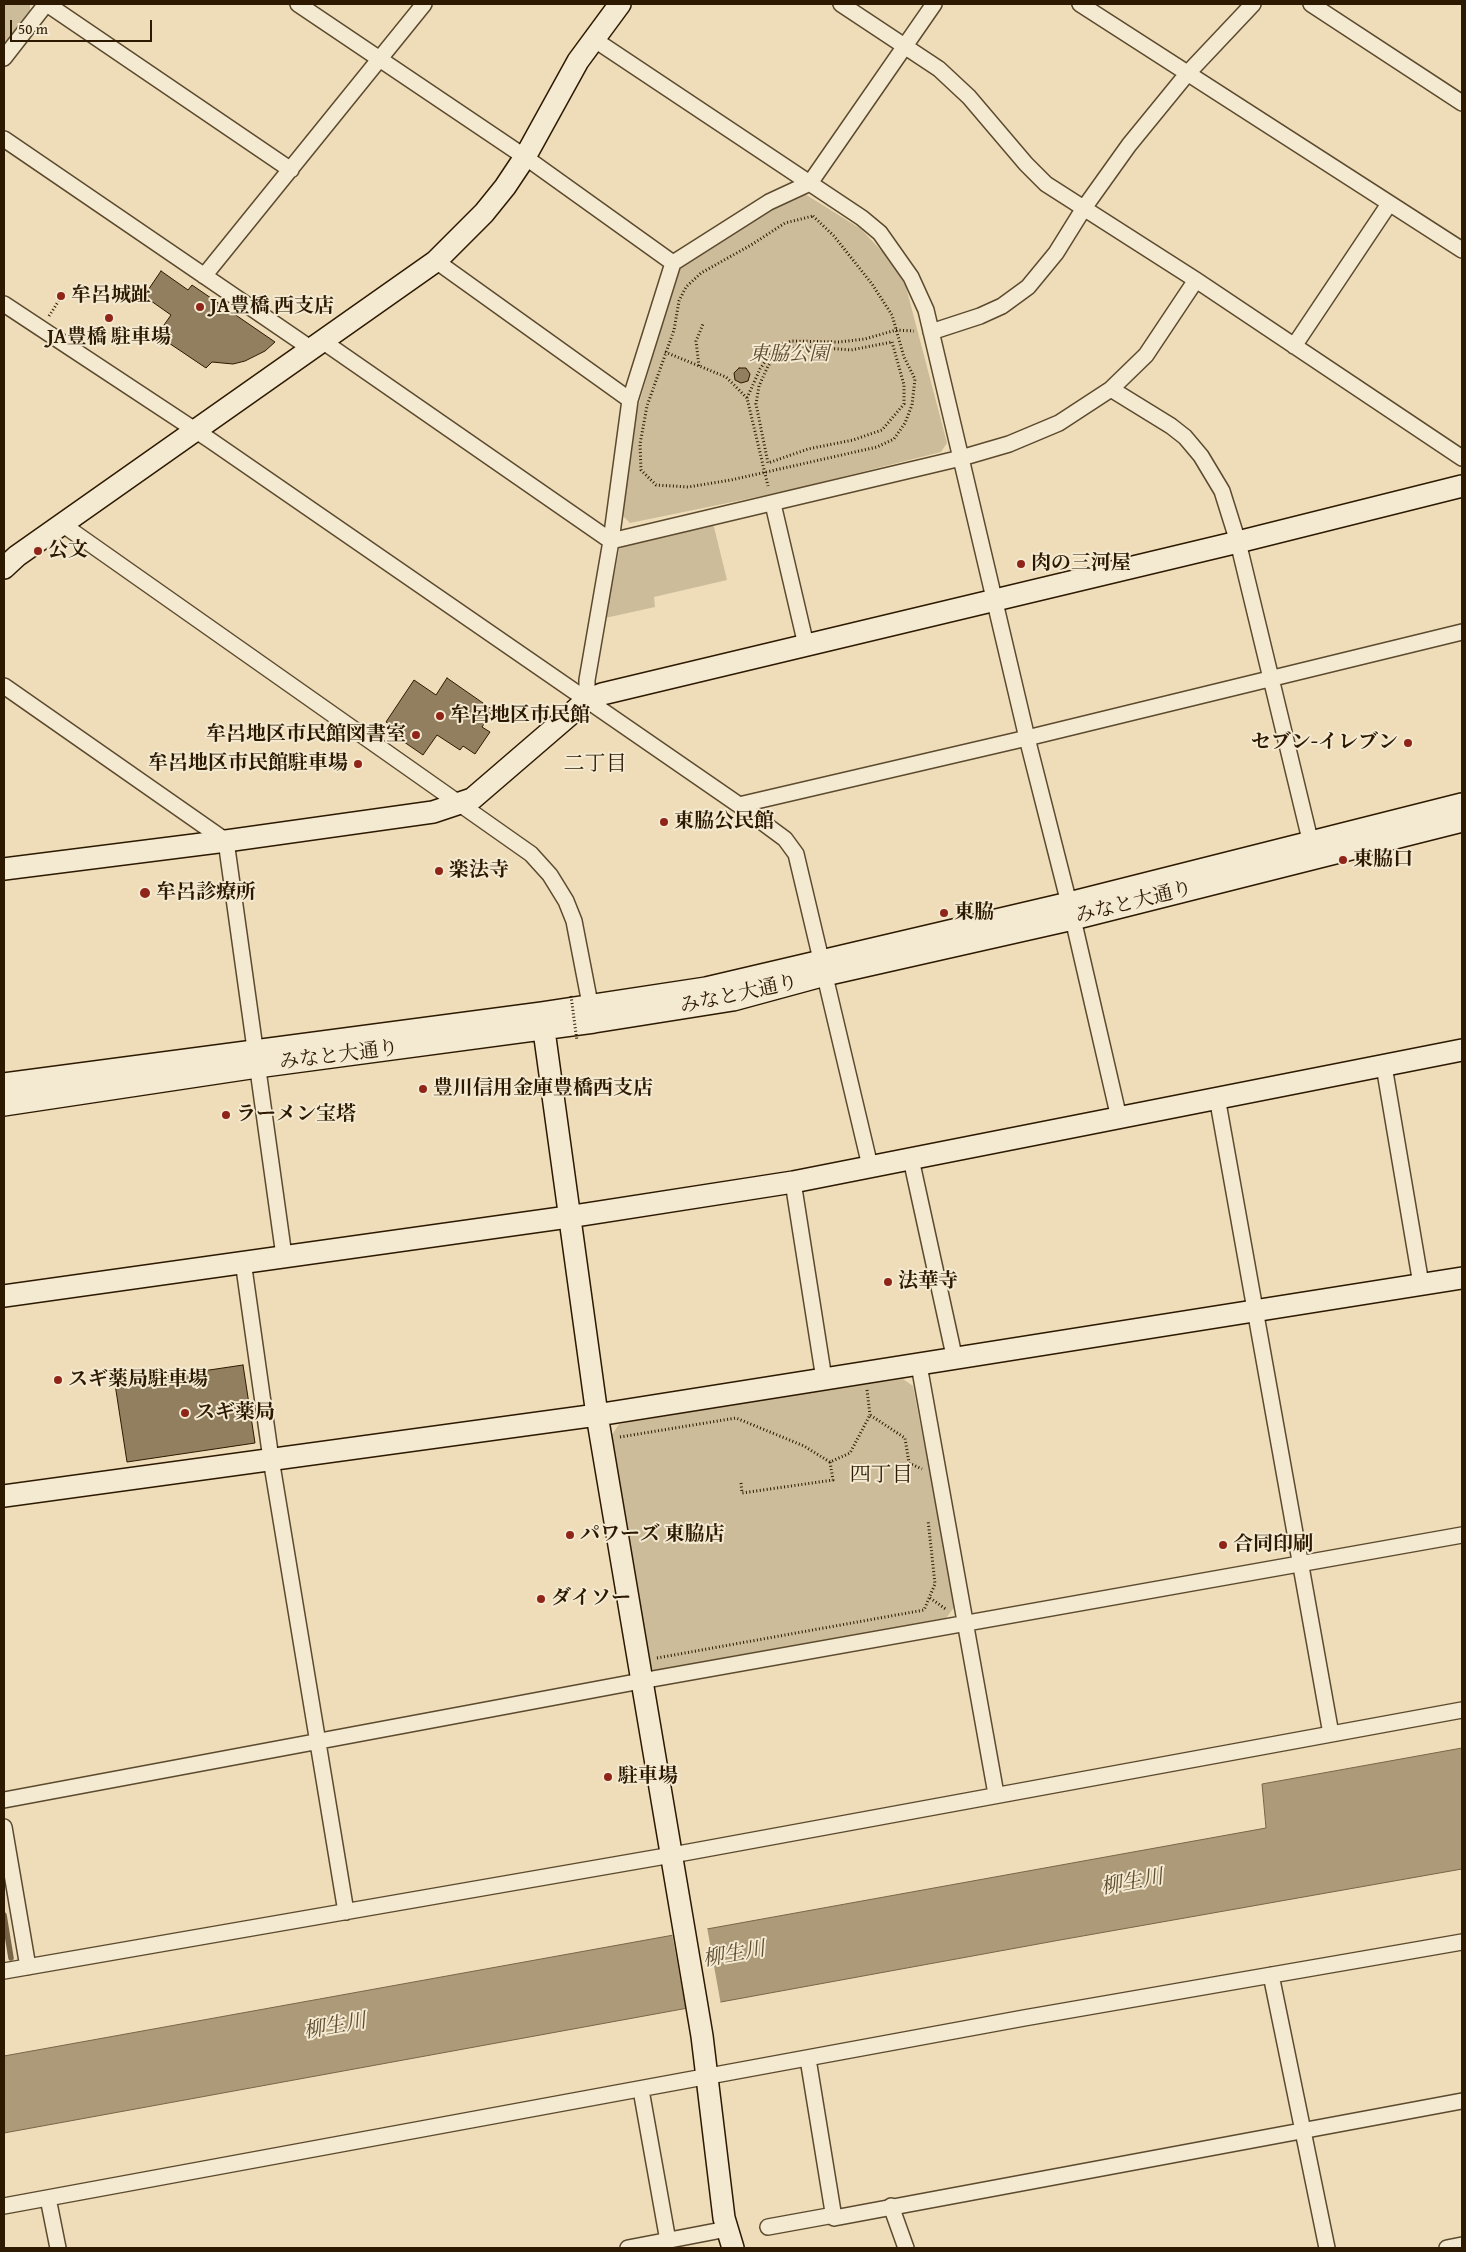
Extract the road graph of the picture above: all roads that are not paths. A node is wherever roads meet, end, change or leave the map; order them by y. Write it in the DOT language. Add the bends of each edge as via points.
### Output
graph roads {
  1 [pos="46,4"];
  2 [pos="298,4"];
  3 [pos="424,4"];
  4 [pos="620,4"];
  5 [pos="841,4"];
  6 [pos="934,4"];
  7 [pos="1080,4"];
  8 [pos="1253,4"];
  9 [pos="1311,4"];
  10 [pos="592,38"];
  11 [pos="906,46"];
  12 [pos="4,58"];
  13 [pos="380,60"];
  14 [pos="1187,74"];
  15 [pos="1462,103"];
  16 [pos="4,139"];
  17 [pos="525,157"];
  18 [pos="291,170"];
  19 [pos="810,183"];
  20 [pos="1389,204"];
  21 [pos="1084,208"];
  22 [pos="1462,250"];
  23 [pos="436,260"];
  24 [pos="673,263"];
  25 [pos="204,276"];
  26 [pos="1196,280"];
  27 [pos="4,304"];
  28 [pos="931,332"];
  29 [pos="316,344"];
  30 [pos="1294,346"];
  31 [pos="1111,389"];
  32 [pos="630,400"];
  33 [pos="195,430"];
  34 [pos="961,458"];
  35 [pos="1462,458"];
  36 [pos="1462,486"];
  37 [pos="773,504"];
  38 [pos="62,524"];
  39 [pos="611,541"];
  40 [pos="1238,542"];
  41 [pos="4,568"];
  42 [pos="995,601"];
  43 [pos="1462,632"];
  44 [pos="806,645"];
  45 [pos="1271,679"];
  46 [pos="4,686"];
  47 [pos="587,700"];
  48 [pos="1027,738"];
  49 [pos="458,804"];
  50 [pos="1462,804"];
  51 [pos="739,805"];
  52 [pos="1462,821"];
  53 [pos="226,841"];
  54 [pos="1313,851"];
  55 [pos="4,870"];
  56 [pos="1071,911"];
  57 [pos="823,967"];
  58 [pos="592,1014"];
  59 [pos="543,1021"];
  60 [pos="1462,1050"];
  61 [pos="256,1058"];
  62 [pos="1384,1066"];
  63 [pos="4,1084"];
  64 [pos="1217,1097"];
  65 [pos="4,1105"];
  66 [pos="1119,1118"];
  67 [pos="911,1159"];
  68 [pos="870,1166"];
  69 [pos="793,1182"];
  70 [pos="568,1217"];
  71 [pos="284,1256"];
  72 [pos="243,1261"];
  73 [pos="1462,1278"];
  74 [pos="1421,1284"];
  75 [pos="4,1296"];
  76 [pos="1255,1311"];
  77 [pos="954,1360"];
  78 [pos="919,1365"];
  79 [pos="824,1379"];
  80 [pos="596,1415"];
  81 [pos="271,1459"];
  82 [pos="4,1496"];
  83 [pos="1462,1535"];
  84 [pos="1300,1565"];
  85 [pos="966,1624"];
  86 [pos="640,1681"];
  87 [pos="1462,1710"];
  88 [pos="1331,1734"];
  89 [pos="317,1740"];
  90 [pos="996,1794"];
  91 [pos="4,1800"];
  92 [pos="4,1827"];
  93 [pos="670,1855"];
  94 [pos="346,1912"];
  95 [pos="1462,1942"];
  96 [pos="28,1967"];
  97 [pos="4,1971"];
  98 [pos="1271,1976"];
  99 [pos="808,2059"];
  100 [pos="707,2078"];
  101 [pos="641,2090"];
  102 [pos="1462,2101"];
  103 [pos="1303,2131"];
  104 [pos="48,2198"];
  105 [pos="4,2206"];
  106 [pos="892,2206"];
  107 [pos="834,2215"];
  108 [pos="768,2227"];
  109 [pos="730,2239"];
  110 [pos="668,2241"];
  111 [pos="1462,2245"];
  112 [pos="58,2248"];
  113 [pos="628,2248"];
  114 [pos="906,2248"];
  115 [pos="1327,2248"];
  116 [pos="1447,2248"];
  1 -- 12 [label="street"];
  1 -- 18 [label="street"];
  2 -- 13 [label="street"];
  3 -- 13 [label="street"];
  4 -- 10 [label="street"];
  5 -- 11 [label="street"];
  6 -- 11 [label="street"];
  7 -- 14 [label="street"];
  8 -- 14 [label="street"];
  9 -- 15 [label="street"];
  10 -- 17 [label="street"];
  10 -- 19 [label="street"];
  11 -- 19 [label="street"];
  11 -- 21 [label="street" via="939,68 969,97 1046,184"];
  13 -- 17 [label="street"];
  13 -- 18 [label="street"];
  14 -- 20 [label="street"];
  14 -- 21 [label="street" via="1128,145"];
  16 -- 25 [label="street"];
  17 -- 23 [label="street" via="484,214"];
  17 -- 24 [label="street"];
  18 -- 25 [label="street"];
  19 -- 24 [label="street" via="769,202"];
  19 -- 28 [label="street" via="862,218 884,239 911,277 926,310"];
  20 -- 22 [label="street"];
  20 -- 30 [label="street"];
  21 -- 26 [label="street"];
  21 -- 28 [label="street" via="1056,253 1014,299 980,316"];
  23 -- 29 [label="street"];
  23 -- 32 [label="street"];
  24 -- 32 [label="street"];
  25 -- 29 [label="street"];
  26 -- 30 [label="street"];
  26 -- 31 [label="street" via="1146,355"];
  27 -- 33 [label="street"];
  28 -- 34 [label="street"];
  29 -- 33 [label="street"];
  29 -- 39 [label="street"];
  30 -- 35 [label="street"];
  31 -- 34 [label="street" via="1059,423 1009,444"];
  31 -- 40 [label="street" via="1171,426 1201,456 1222,491"];
  32 -- 39 [label="street"];
  33 -- 38 [label="street"];
  33 -- 47 [label="street"];
  34 -- 37 [label="street" via="864,479"];
  34 -- 42 [label="street"];
  36 -- 40 [label="street"];
  37 -- 39 [label="street"];
  37 -- 44 [label="street"];
  38 -- 41 [label="street"];
  38 -- 49 [label="street"];
  39 -- 47 [label="street" via="586,680"];
  40 -- 42 [label="street"];
  40 -- 45 [label="street"];
  42 -- 44 [label="street"];
  42 -- 48 [label="street"];
  43 -- 45 [label="street"];
  44 -- 47 [label="street"];
  45 -- 48 [label="street"];
  45 -- 54 [label="street"];
  46 -- 53 [label="street"];
  47 -- 49 [label="street" via="472,799"];
  47 -- 51 [label="street"];
  48 -- 51 [label="street"];
  48 -- 56 [label="street"];
  49 -- 53 [label="street" via="433,812"];
  49 -- 58 [label="street" via="500,830 531,854 550,875 574,921"];
  50 -- 54 [label="street, みなと大通り"];
  51 -- 57 [label="street" via="785,839 796,854"];
  52 -- 54 [label="street, みなと大通り"];
  53 -- 55 [label="street"];
  53 -- 61 [label="street"];
  54 -- 56 [label="street, みなと大通り"];
  56 -- 57 [label="street, みなと大通り"];
  56 -- 66 [label="street"];
  57 -- 58 [label="street, みなと大通り" via="706,988"];
  57 -- 68 [label="street"];
  58 -- 59 [label="street, みなと大通り"];
  59 -- 61 [label="street, みなと大通り"];
  59 -- 70 [label="street"];
  60 -- 62 [label="street"];
  61 -- 63 [label="street, みなと大通り"];
  61 -- 65 [label="street, みなと大通り"];
  61 -- 71 [label="street"];
  62 -- 64 [label="street"];
  62 -- 74 [label="street"];
  64 -- 66 [label="street"];
  64 -- 76 [label="street"];
  66 -- 67 [label="street"];
  67 -- 68 [label="street"];
  67 -- 77 [label="street"];
  68 -- 69 [label="street"];
  69 -- 70 [label="street"];
  69 -- 79 [label="street"];
  70 -- 71 [label="street"];
  70 -- 80 [label="street"];
  71 -- 72 [label="street"];
  72 -- 75 [label="street"];
  72 -- 81 [label="street"];
  73 -- 74 [label="street"];
  74 -- 76 [label="street"];
  76 -- 77 [label="street"];
  76 -- 84 [label="street"];
  77 -- 78 [label="street"];
  78 -- 79 [label="street"];
  78 -- 85 [label="street"];
  79 -- 80 [label="street"];
  80 -- 81 [label="street"];
  80 -- 86 [label="street"];
  81 -- 82 [label="street"];
  81 -- 89 [label="street"];
  83 -- 84 [label="street"];
  84 -- 85 [label="street"];
  84 -- 88 [label="street"];
  85 -- 86 [label="street"];
  85 -- 90 [label="street"];
  86 -- 89 [label="street"];
  86 -- 93 [label="street"];
  87 -- 88 [label="street"];
  88 -- 90 [label="street"];
  89 -- 91 [label="street"];
  89 -- 94 [label="street"];
  90 -- 93 [label="street"];
  92 -- 96 [label="street"];
  93 -- 94 [label="street"];
  93 -- 100 [label="street"];
  94 -- 96 [label="street"];
  95 -- 98 [label="street"];
  96 -- 97 [label="street"];
  98 -- 99 [label="street"];
  98 -- 103 [label="street"];
  99 -- 100 [label="street"];
  99 -- 107 [label="street"];
  100 -- 101 [label="street"];
  100 -- 109 [label="street" via="724,2218"];
  101 -- 104 [label="street"];
  101 -- 110 [label="street"];
  102 -- 103 [label="street"];
  103 -- 106 [label="street"];
  103 -- 115 [label="street"];
  104 -- 105 [label="street"];
  104 -- 112 [label="street"];
  106 -- 107 [label="street" via="834,2218"];
  106 -- 114 [label="street"];
  107 -- 108 [label="street"];
  109 -- 110 [label="street"];
  110 -- 113 [label="street"];
  111 -- 116 [label="street"];
}
